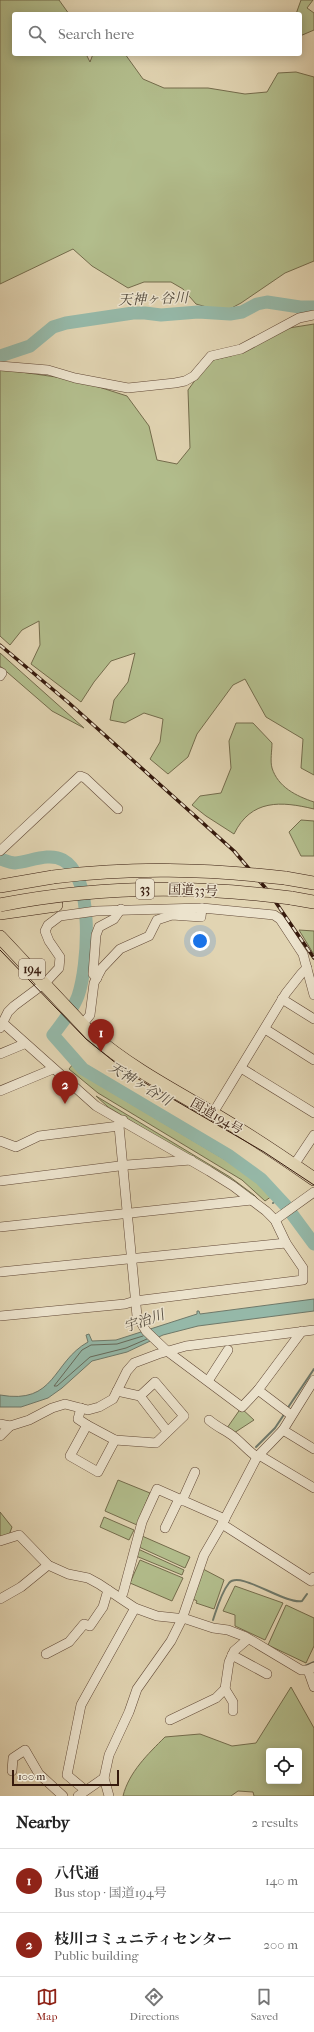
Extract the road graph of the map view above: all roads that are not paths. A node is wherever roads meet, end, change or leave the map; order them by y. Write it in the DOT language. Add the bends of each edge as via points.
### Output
graph roads {
  1 [pos="314,315"];
  2 [pos="0,366"];
  3 [pos="0,672"];
  4 [pos="0,676"];
  5 [pos="118,809"];
  6 [pos="0,850"];
  7 [pos="314,883"];
  8 [pos="0,886"];
  9 [pos="314,902"];
  10 [pos="293,903"];
  11 [pos="0,905"];
  12 [pos="202,908"];
  13 [pos="120,910"];
  14 [pos="150,910"];
  15 [pos="314,911"];
  16 [pos="0,913"];
  17 [pos="156,922"];
  18 [pos="0,937"];
  19 [pos="307,968"];
  20 [pos="97,978"];
  21 [pos="45,983"];
  22 [pos="314,995"];
  23 [pos="282,999"];
  24 [pos="314,1019"];
  25 [pos="80,1022"];
  26 [pos="1,1025"];
  27 [pos="265,1029"];
  28 [pos="24,1044"];
  29 [pos="0,1054"];
  30 [pos="314,1060"];
  31 [pos="241,1068"];
  32 [pos="53,1069"];
  33 [pos="0,1091"];
  34 [pos="213,1113"];
  35 [pos="314,1113"];
  36 [pos="121,1123"];
  37 [pos="314,1135"];
  38 [pos="0,1141"];
  39 [pos="190,1160"];
  40 [pos="294,1165"];
  41 [pos="124,1166"];
  42 [pos="314,1179"];
  43 [pos="0,1181"];
  44 [pos="314,1192"];
  45 [pos="252,1200"];
  46 [pos="127,1212"];
  47 [pos="277,1219"];
  48 [pos="0,1226"];
  49 [pos="286,1243"];
  50 [pos="131,1259"];
  51 [pos="0,1272"];
  52 [pos="135,1301"];
  53 [pos="0,1316"];
  54 [pos="314,1330"];
  55 [pos="302,1331"];
  56 [pos="165,1349"];
  57 [pos="228,1350"];
  58 [pos="314,1380"];
  59 [pos="208,1381"];
  60 [pos="258,1390"];
  61 [pos="117,1391"];
  62 [pos="140,1396"];
  63 [pos="81,1408"];
  64 [pos="287,1411"];
  65 [pos="209,1420"];
  66 [pos="0,1424"];
  67 [pos="88,1425"];
  68 [pos="10,1426"];
  69 [pos="283,1430"];
  70 [pos="167,1431"];
  71 [pos="0,1436"];
  72 [pos="115,1440"];
  73 [pos="314,1449"];
  74 [pos="258,1456"];
  75 [pos="195,1472"];
  76 [pos="314,1488"];
  77 [pos="180,1500"];
  78 [pos="224,1522"];
  79 [pos="165,1528"];
  80 [pos="0,1541"];
  81 [pos="48,1565"];
  82 [pos="313,1580"];
  83 [pos="108,1590"];
  84 [pos="120,1597"];
  85 [pos="0,1599"];
  86 [pos="134,1608"];
  87 [pos="182,1619"];
  88 [pos="248,1639"];
  89 [pos="46,1654"];
  90 [pos="232,1655"];
  91 [pos="311,1669"];
  92 [pos="267,1674"];
  93 [pos="314,1687"];
  94 [pos="224,1690"];
  95 [pos="233,1710"];
  96 [pos="170,1720"];
  97 [pos="12,1771"];
  98 [pos="104,1778"];
  99 [pos="81,1793"];
  100 [pos="63,1796"];
  101 [pos="109,1796"];
  1 -- 2 [label="street" via="299,318 241,349 211,356 194,376 175,383 128,388 48,370"];
  3 -- 4 [label="street"];
  5 -- 6 [label="street" via="80,776"];
  7 -- 8 [label="highway, bridge" via="220,871 169,869 53,877"];
  9 -- 10 [label="highway, 国道33号 / 33"];
  10 -- 11 [label="highway, 国道33号 / 33, bridge" via="219,890 151,889 62,895"];
  10 -- 15 [label="highway"];
  10 -- 16 [label="highway" via="176,897 103,899"];
  12 -- 14 [label="street"];
  12 -- 17 [label="street" via="201,917 172,915"];
  12 -- 19 [label="street" via="274,915 280,919 303,954"];
  13 -- 14 [label="street"];
  13 -- 20 [label="street" via="114,919 100,927 96,935 93,974"];
  13 -- 21 [label="street" via="76,913 52,920 46,928 47,936 58,951 61,962 59,968"];
  14 -- 17 [label="street" via="150,916"];
  17 -- 20 [label="street" via="145,939 128,945 113,955"];
  18 -- 21 [label="highway, 国道194号 / 194"];
  19 -- 22 [label="street"];
  19 -- 23 [label="street"];
  20 -- 25 [label="street" via="94,983 90,1015"];
  21 -- 25 [label="highway, 国道194号 / 194"];
  21 -- 26 [label="street" via="14,1006"];
  23 -- 24 [label="street"];
  23 -- 27 [label="street"];
  25 -- 34 [label="highway, 国道194号 / 194" via="107,1048 130,1065"];
  26 -- 28 [label="street"];
  27 -- 30 [label="street"];
  27 -- 31 [label="street"];
  28 -- 29 [label="street"];
  28 -- 32 [label="street"];
  31 -- 34 [label="street"];
  31 -- 35 [label="street"];
  32 -- 33 [label="street"];
  32 -- 36 [label="street" via="86,1098"];
  34 -- 40 [label="highway, 国道194号 / 194"];
  36 -- 38 [label="street" via="39,1136 16,1147"];
  36 -- 39 [label="street"];
  36 -- 41 [label="street"];
  37 -- 40 [label="street"];
  39 -- 41 [label="street"];
  39 -- 45 [label="street"];
  40 -- 42 [label="highway, 国道194号 / 194"];
  41 -- 43 [label="street"];
  41 -- 46 [label="street"];
  44 -- 47 [label="street"];
  45 -- 46 [label="street"];
  45 -- 47 [label="street"];
  46 -- 48 [label="street"];
  46 -- 50 [label="street"];
  47 -- 49 [label="street"];
  49 -- 50 [label="street"];
  49 -- 52 [label="street" via="303,1268 303,1280"];
  50 -- 51 [label="street"];
  50 -- 52 [label="street"];
  52 -- 53 [label="street"];
  52 -- 56 [label="street" via="138,1318 146,1331"];
  54 -- 55 [label="street"];
  55 -- 56 [label="street"];
  55 -- 60 [label="street"];
  56 -- 59 [label="street"];
  56 -- 61 [label="street" via="134,1363"];
  57 -- 59 [label="street"];
  58 -- 64 [label="street"];
  59 -- 60 [label="street" via="242,1407"];
  60 -- 64 [label="street"];
  61 -- 62 [label="street"];
  61 -- 63 [label="street" via="112,1399 99,1407 88,1410"];
  62 -- 70 [label="street"];
  62 -- 70 [label="street" via="155,1382 184,1416"];
  63 -- 67 [label="street" via="78,1419"];
  63 -- 68 [label="street" via="65,1404"];
  64 -- 69 [label="street"];
  65 -- 74 [label="street" via="232,1436 246,1450"];
  66 -- 68 [label="street"];
  67 -- 72 [label="street"];
  67 -- 72 [label="street" via="70,1456 98,1472"];
  68 -- 71 [label="street"];
  69 -- 73 [label="street"];
  69 -- 74 [label="street"];
  70 -- 72 [label="street" via="156,1443"];
  74 -- 76 [label="street"];
  74 -- 78 [label="street"];
  75 -- 77 [label="street"];
  77 -- 78 [label="street"];
  77 -- 79 [label="street"];
  77 -- 84 [label="street" via="157,1489 142,1522 124,1593"];
  78 -- 82 [label="street"];
  78 -- 87 [label="street" via="204,1555"];
  80 -- 81 [label="street" via="19,1535"];
  81 -- 83 [label="street" via="68,1574 88,1578"];
  81 -- 85 [label="street" via="21,1587"];
  83 -- 84 [label="street"];
  83 -- 89 [label="street" via="103,1607 90,1626 84,1624 69,1642"];
  84 -- 86 [label="street"];
  86 -- 87 [label="street" via="157,1616"];
  86 -- 99 [label="street" via="81,1705 66,1776"];
  87 -- 88 [label="street" via="228,1630"];
  87 -- 98 [label="street" via="171,1641 137,1690 109,1755"];
  88 -- 90 [label="street"];
  88 -- 91 [label="street" via="301,1670"];
  90 -- 92 [label="street"];
  90 -- 94 [label="street"];
  91 -- 93 [label="street"];
  94 -- 95 [label="street" via="233,1702"];
  94 -- 96 [label="street" via="216,1698"];
  97 -- 100 [label="street" via="13,1758 25,1750 39,1774"];
  98 -- 99 [label="street"];
  98 -- 101 [label="street"];
}
